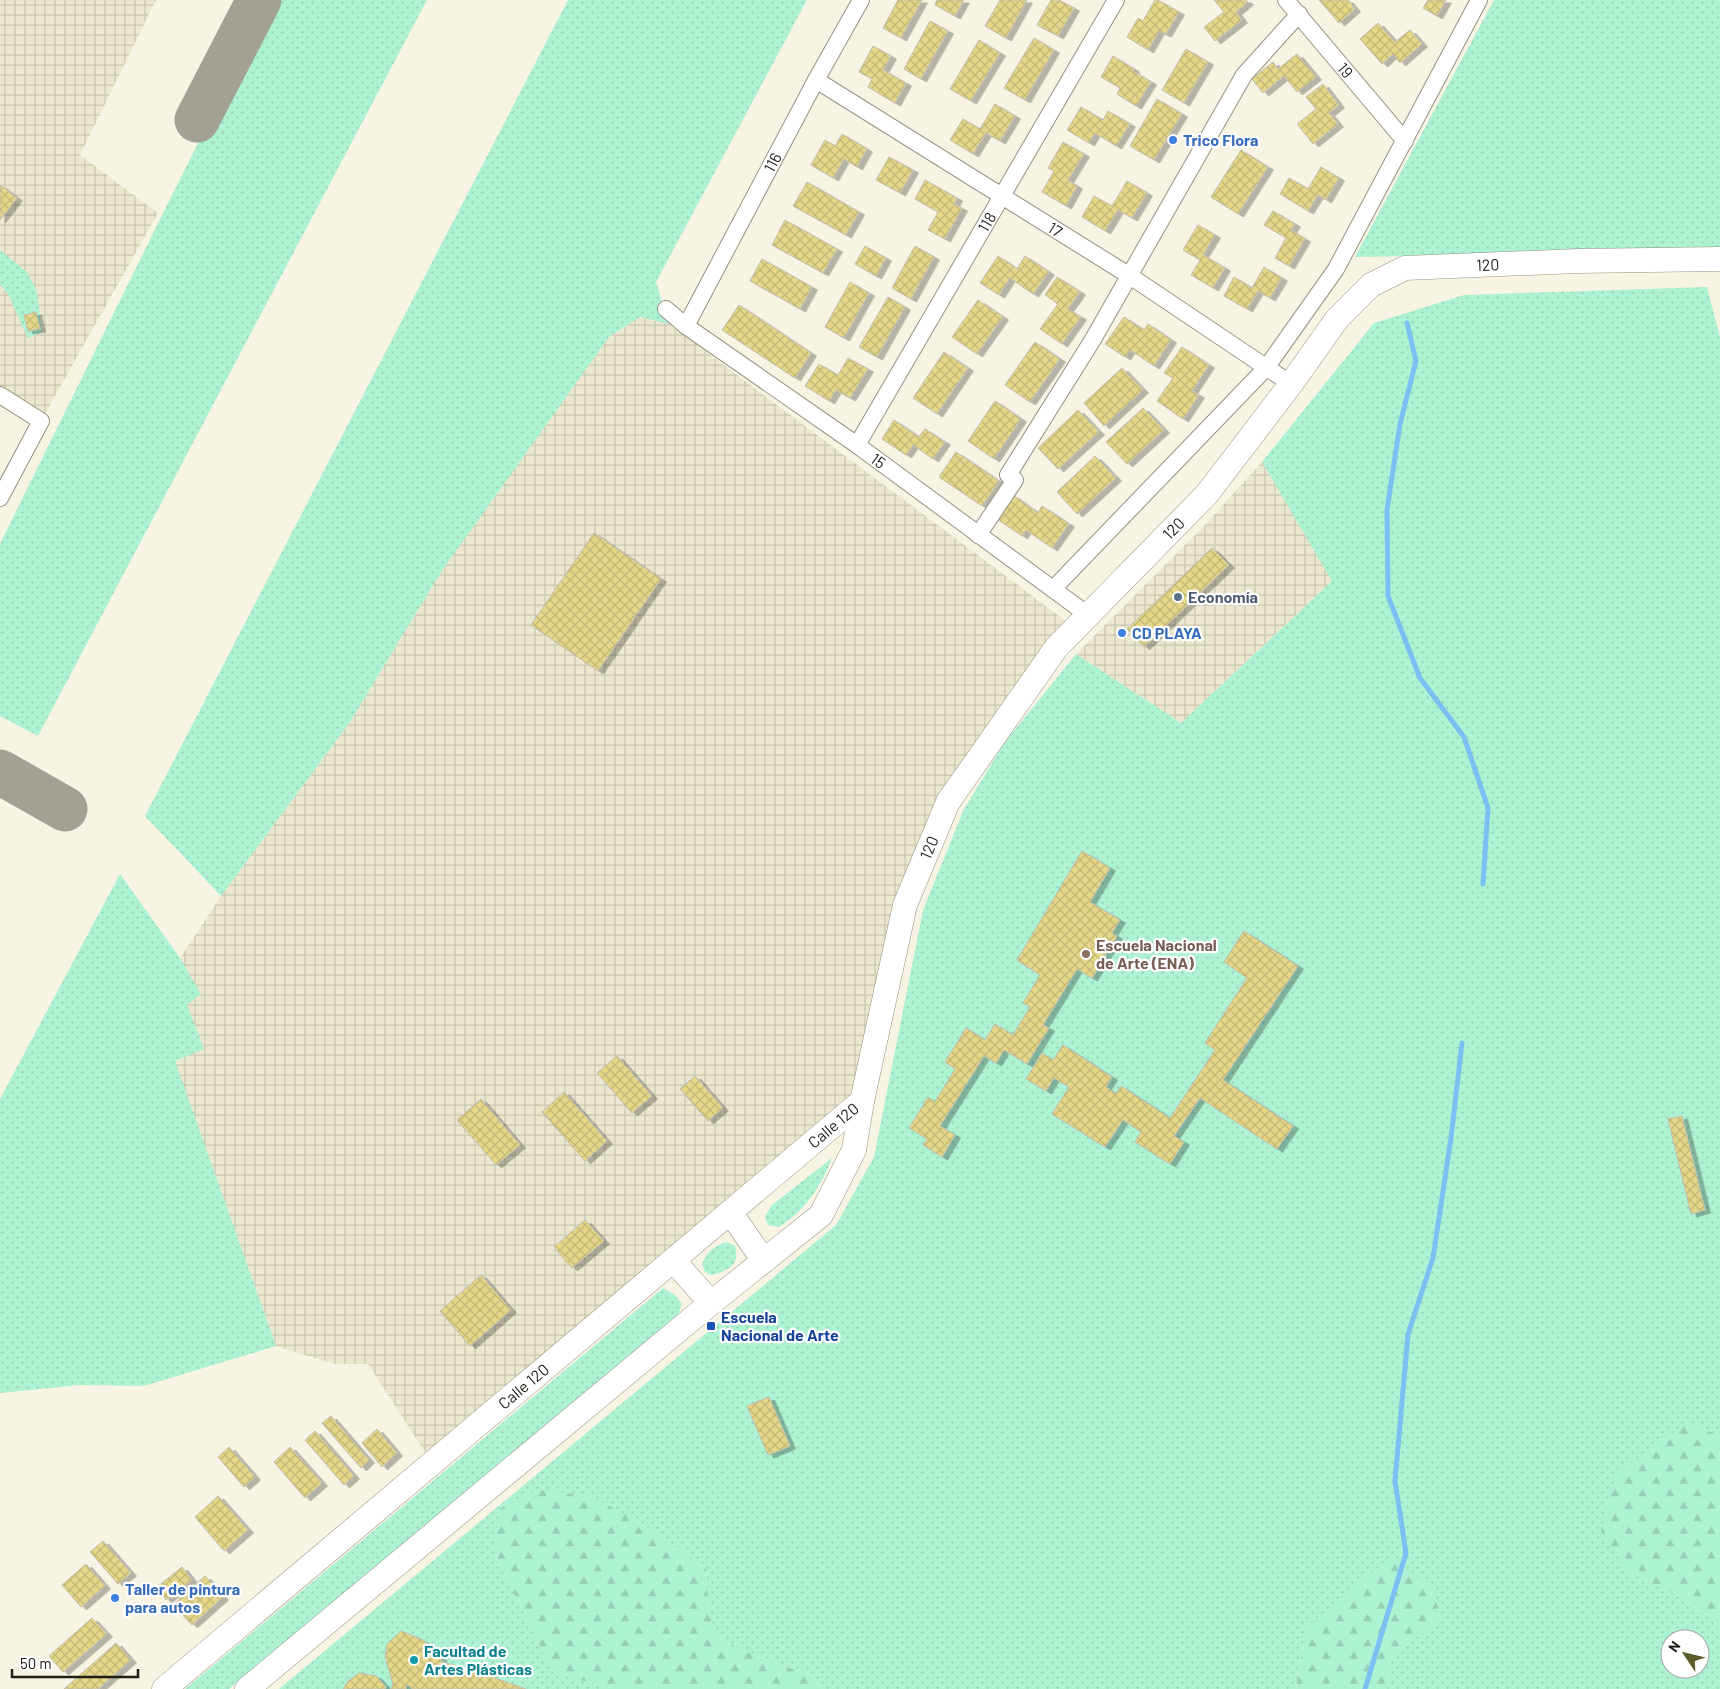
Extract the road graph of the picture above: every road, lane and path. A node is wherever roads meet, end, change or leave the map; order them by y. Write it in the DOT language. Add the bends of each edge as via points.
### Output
graph roads {
  1 [pos="861,0"];
  2 [pos="1116,0"];
  3 [pos="1286,0"];
  4 [pos="1479,0"];
  5 [pos="1299,14"];
  6 [pos="816,80"];
  7 [pos="1405,141"];
  8 [pos="1001,196"];
  9 [pos="1720,259"];
  10 [pos="1130,276"];
  11 [pos="666,309"];
  12 [pos="686,326"];
  13 [pos="1266,368"];
  14 [pos="1291,384"];
  15 [pos="0,394"];
  16 [pos="857,445"];
  17 [pos="0,498"];
  18 [pos="978,535"];
  19 [pos="1053,589"];
  20 [pos="1088,615"];
  21 [pos="862,1101"];
  22 [pos="730,1212"];
  23 [pos="673,1260"];
  24 [pos="764,1261"];
  25 [pos="711,1303"];
  26 [pos="164,1689"];
  27 [pos="247,1689"];
  1 -- 6 [label="street, 116"];
  2 -- 8 [label="street, 118"];
  3 -- 5 [label="street, 19"];
  4 -- 7 [label="street"];
  5 -- 7 [label="street, 19"];
  5 -- 10 [label="street" via="1244,75"];
  6 -- 8 [label="street, 17"];
  6 -- 12 [label="street, 116"];
  7 -- 13 [label="street" via="1336,269"];
  8 -- 10 [label="street, 17"];
  8 -- 16 [label="street, 118"];
  9 -- 14 [label="main road, 120" via="1405,268 1371,286 1337,319"];
  10 -- 13 [label="street, 17"];
  10 -- 18 [label="street" via="1008,475 1015,480"];
  11 -- 12 [label="street, 15"];
  12 -- 16 [label="street, 15"];
  13 -- 14 [label="street, 17"];
  13 -- 19 [label="street"];
  14 -- 20 [label="main road, 120" via="1207,494"];
  15 -- 17 [label="street" via="41,420"];
  16 -- 18 [label="street, 15"];
  18 -- 19 [label="street, 15"];
  19 -- 20 [label="street, 15"];
  20 -- 21 [label="main road, 120" via="1056,648 948,802 904,905"];
  21 -- 22 [label="main road, Calle 120"];
  21 -- 24 [label="main road, Calle 120" via="854,1150 821,1216"];
  22 -- 23 [label="main road, Calle 120"];
  22 -- 24 [label="main road"];
  23 -- 25 [label="main road"];
  23 -- 26 [label="main road, Calle 120"];
  24 -- 25 [label="main road, Calle 120"];
  25 -- 27 [label="main road, Calle 120"];
}
